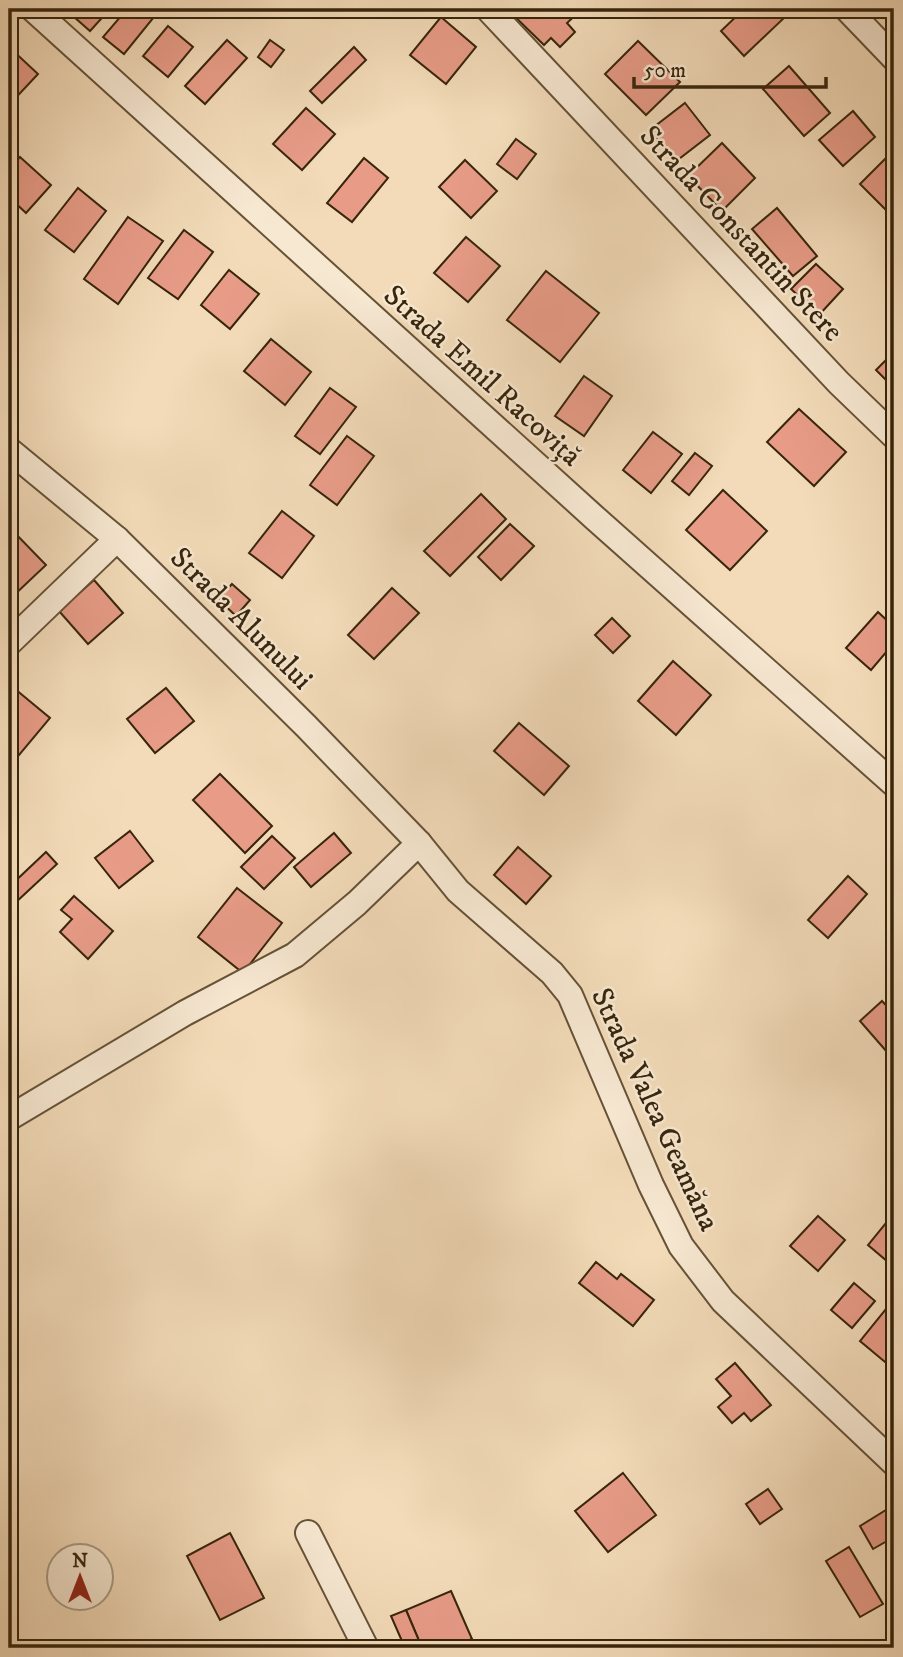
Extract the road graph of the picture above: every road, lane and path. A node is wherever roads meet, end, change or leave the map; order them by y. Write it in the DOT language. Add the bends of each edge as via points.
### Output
graph roads {
  1 [pos="33,9"];
  2 [pos="488,9"];
  3 [pos="847,9"];
  4 [pos="894,58"];
  5 [pos="894,436"];
  6 [pos="9,450"];
  7 [pos="117,539"];
  8 [pos="9,643"];
  9 [pos="894,784"];
  10 [pos="419,843"];
  11 [pos="9,1118"];
  12 [pos="894,1463"];
  13 [pos="308,1533"];
  14 [pos="366,1648"];
  1 -- 9 [label="street, Strada Emil Racoviță"];
  2 -- 5 [label="street, Strada Constantin Stere"];
  3 -- 4 [label="street"];
  6 -- 7 [label="street, Strada Alunului"];
  7 -- 8 [label="street"];
  7 -- 10 [label="street, Strada Alunului"];
  10 -- 11 [label="street" via="295,955 185,1013"];
  10 -- 12 [label="street, Strada Valea Geamăna" via="458,891 552,973 570,995 681,1246 723,1301"];
  13 -- 14 [label="street"];
}
